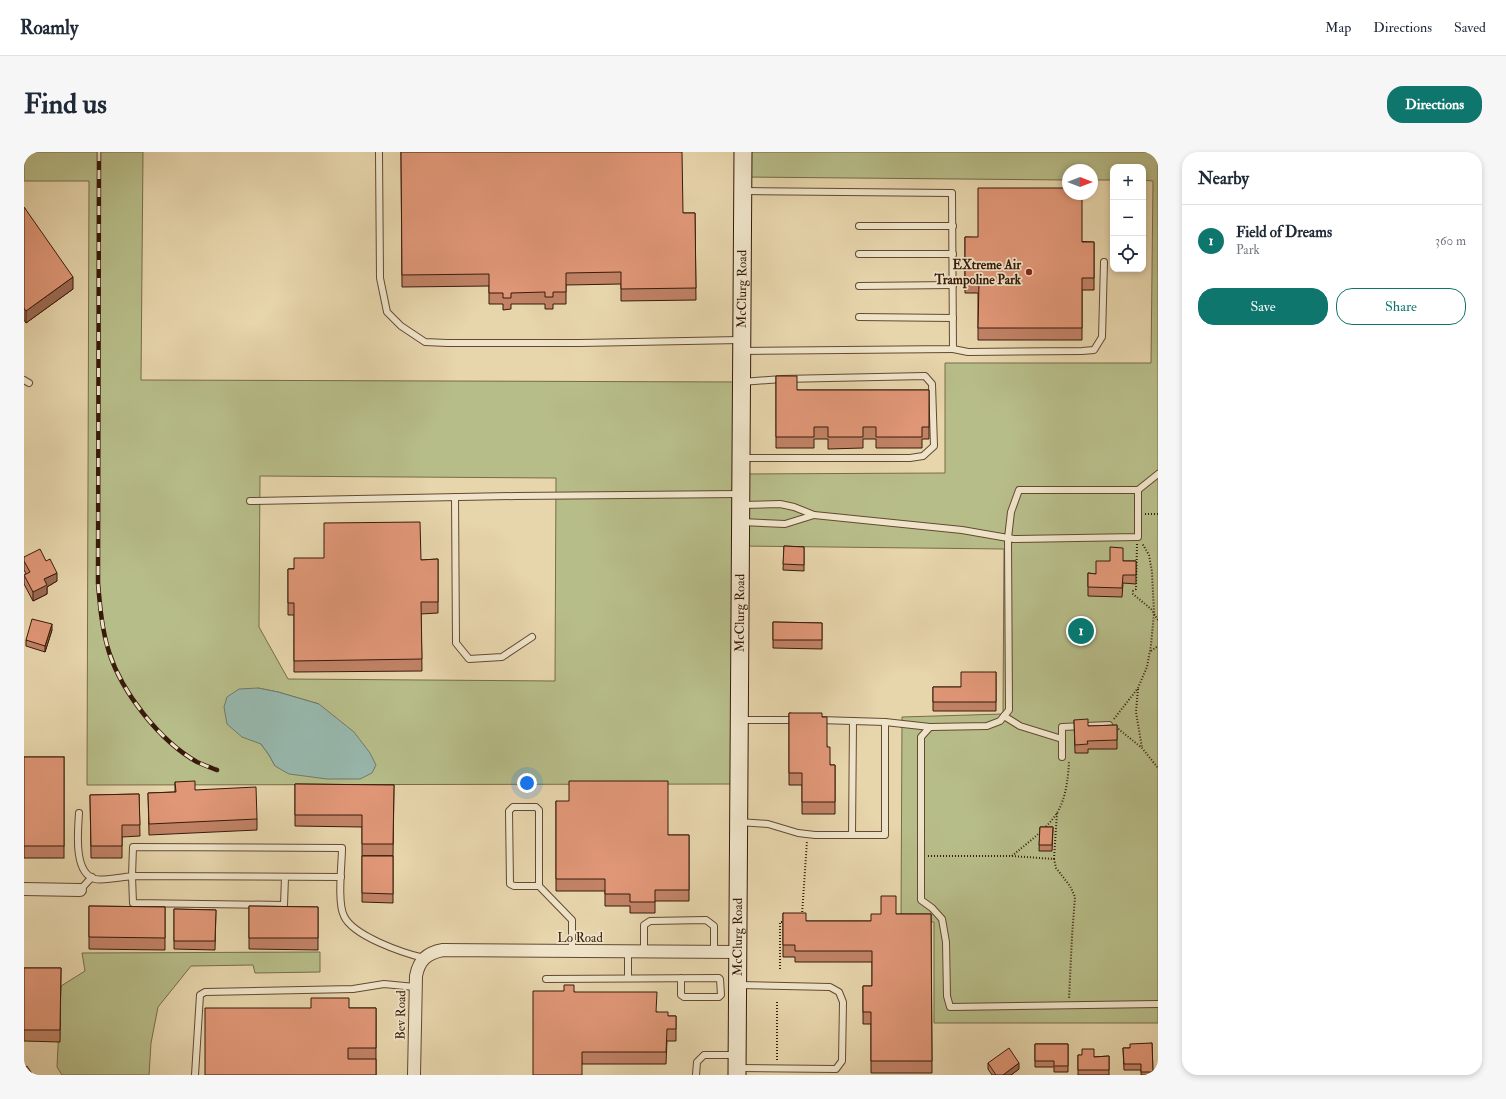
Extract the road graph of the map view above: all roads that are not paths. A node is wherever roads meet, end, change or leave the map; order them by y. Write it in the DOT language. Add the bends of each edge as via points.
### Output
graph roads {
  1 [pos="379,152"];
  2 [pos="743,152"];
  3 [pos="743,191"];
  4 [pos="858,226"];
  5 [pos="953,226"];
  6 [pos="858,254"];
  7 [pos="953,254"];
  8 [pos="1104,262"];
  9 [pos="953,284"];
  10 [pos="858,286"];
  11 [pos="859,317"];
  12 [pos="953,318"];
  13 [pos="742,345"];
  14 [pos="954,348"];
  15 [pos="742,382"];
  16 [pos="741,458"];
  17 [pos="1158,474"];
  18 [pos="1138,490"];
  19 [pos="455,497"];
  20 [pos="741,499"];
  21 [pos="250,501"];
  22 [pos="814,515"];
  23 [pos="741,522"];
  24 [pos="1008,538"];
  25 [pos="532,637"];
  26 [pos="1004,716"];
  27 [pos="740,720"];
  28 [pos="800,720"];
  29 [pos="815,720"];
  30 [pos="853,721"];
  31 [pos="885,722"];
  32 [pos="1109,725"];
  33 [pos="930,727"];
  34 [pos="1062,739"];
  35 [pos="1062,757"];
  36 [pos="79,813"];
  37 [pos="739,822"];
  38 [pos="852,835"];
  39 [pos="132,876"];
  40 [pos="285,877"];
  41 [pos="341,877"];
  42 [pos="92,878"];
  43 [pos="539,886"];
  44 [pos="24,889"];
  45 [pos="80,890"];
  46 [pos="572,952"];
  47 [pos="628,952"];
  48 [pos="644,952"];
  49 [pos="714,952"];
  50 [pos="738,952"];
  51 [pos="424,958"];
  52 [pos="628,978"];
  53 [pos="681,978"];
  54 [pos="546,979"];
  55 [pos="738,985"];
  56 [pos="415,987"];
  57 [pos="1158,1004"];
  58 [pos="737,1066"];
  59 [pos="195,1075"];
  60 [pos="414,1075"];
  61 [pos="696,1075"];
  1 -- 13 [label="lane" via="380,278 388,312 401,326 425,342"];
  2 -- 3 [label="street, McClurg Road"];
  3 -- 5 [label="lane" via="952,193"];
  3 -- 13 [label="street, McClurg Road"];
  4 -- 5 [label="lane"];
  5 -- 7 [label="lane"];
  6 -- 7 [label="lane"];
  7 -- 9 [label="lane"];
  8 -- 14 [label="lane" via="1102,336 1094,350 968,352"];
  9 -- 10 [label="lane"];
  9 -- 12 [label="lane"];
  11 -- 12 [label="lane"];
  12 -- 14 [label="lane"];
  13 -- 14 [label="lane"];
  13 -- 15 [label="street, McClurg Road"];
  15 -- 16 [label="street, McClurg Road"];
  15 -- 16 [label="lane" via="925,376 932,384 934,446 923,456 910,458"];
  16 -- 20 [label="street, McClurg Road"];
  17 -- 18 [label="lane"];
  18 -- 24 [label="lane" via="1019,490 1011,512"];
  18 -- 24 [label="lane" via="1138,537"];
  19 -- 20 [label="lane"];
  19 -- 21 [label="lane"];
  19 -- 25 [label="lane" via="456,643 469,658 502,657"];
  20 -- 22 [label="lane" via="794,507"];
  20 -- 23 [label="street, McClurg Road"];
  22 -- 23 [label="lane" via="785,524"];
  22 -- 24 [label="lane" via="962,530"];
  23 -- 27 [label="street, McClurg Road"];
  24 -- 26 [label="lane" via="1009,710"];
  26 -- 33 [label="lane" via="1000,721 987,726"];
  26 -- 34 [label="lane" via="1020,726"];
  27 -- 28 [label="lane"];
  27 -- 37 [label="street, McClurg Road"];
  29 -- 30 [label="lane"];
  30 -- 31 [label="lane"];
  30 -- 38 [label="lane"];
  31 -- 33 [label="lane"];
  31 -- 38 [label="lane" via="885,835"];
  32 -- 34 [label="lane" via="1062,727"];
  33 -- 57 [label="lane" via="921,737 921,900 942,919 950,1007"];
  34 -- 35 [label="lane"];
  36 -- 42 [label="lane" via="77,846 81,864"];
  37 -- 38 [label="lane" via="768,824 798,833"];
  37 -- 50 [label="street, McClurg Road"];
  39 -- 40 [label="lane"];
  39 -- 40 [label="lane" via="133,904 284,905"];
  39 -- 41 [label="lane" via="133,847 148,847 342,848"];
  39 -- 42 [label="lane"];
  40 -- 41 [label="lane"];
  41 -- 51 [label="lane" via="341,902 349,923 359,932"];
  42 -- 45 [label="lane"];
  43 -- 43 [label="lane" via="539,810 536,807 513,807 509,811 510,884"];
  43 -- 46 [label="lane" via="572,920"];
  44 -- 45 [label="street"];
  46 -- 47 [label="street, Lo Road"];
  46 -- 51 [label="street, Lo Road" via="443,950 433,952"];
  47 -- 48 [label="street, Lo Road"];
  47 -- 52 [label="lane"];
  48 -- 49 [label="street, Lo Road"];
  48 -- 49 [label="lane" via="644,925 650,921 699,920 706,920 714,926"];
  49 -- 50 [label="street, Lo Road"];
  50 -- 55 [label="street, McClurg Road"];
  51 -- 56 [label="street, Bev Road" via="417,969"];
  52 -- 53 [label="lane"];
  52 -- 54 [label="lane"];
  53 -- 53 [label="lane" via="719,978 721,995 681,996"];
  55 -- 58 [label="street, McClurg Road"];
  55 -- 58 [label="lane" via="830,987 839,992 843,1002 842,1061 836,1069"];
  56 -- 59 [label="lane" via="384,984 353,989 205,992 200,995"];
  56 -- 60 [label="street, Bev Road"];
  58 -- 61 [label="lane" via="704,1055 696,1062"];
}
